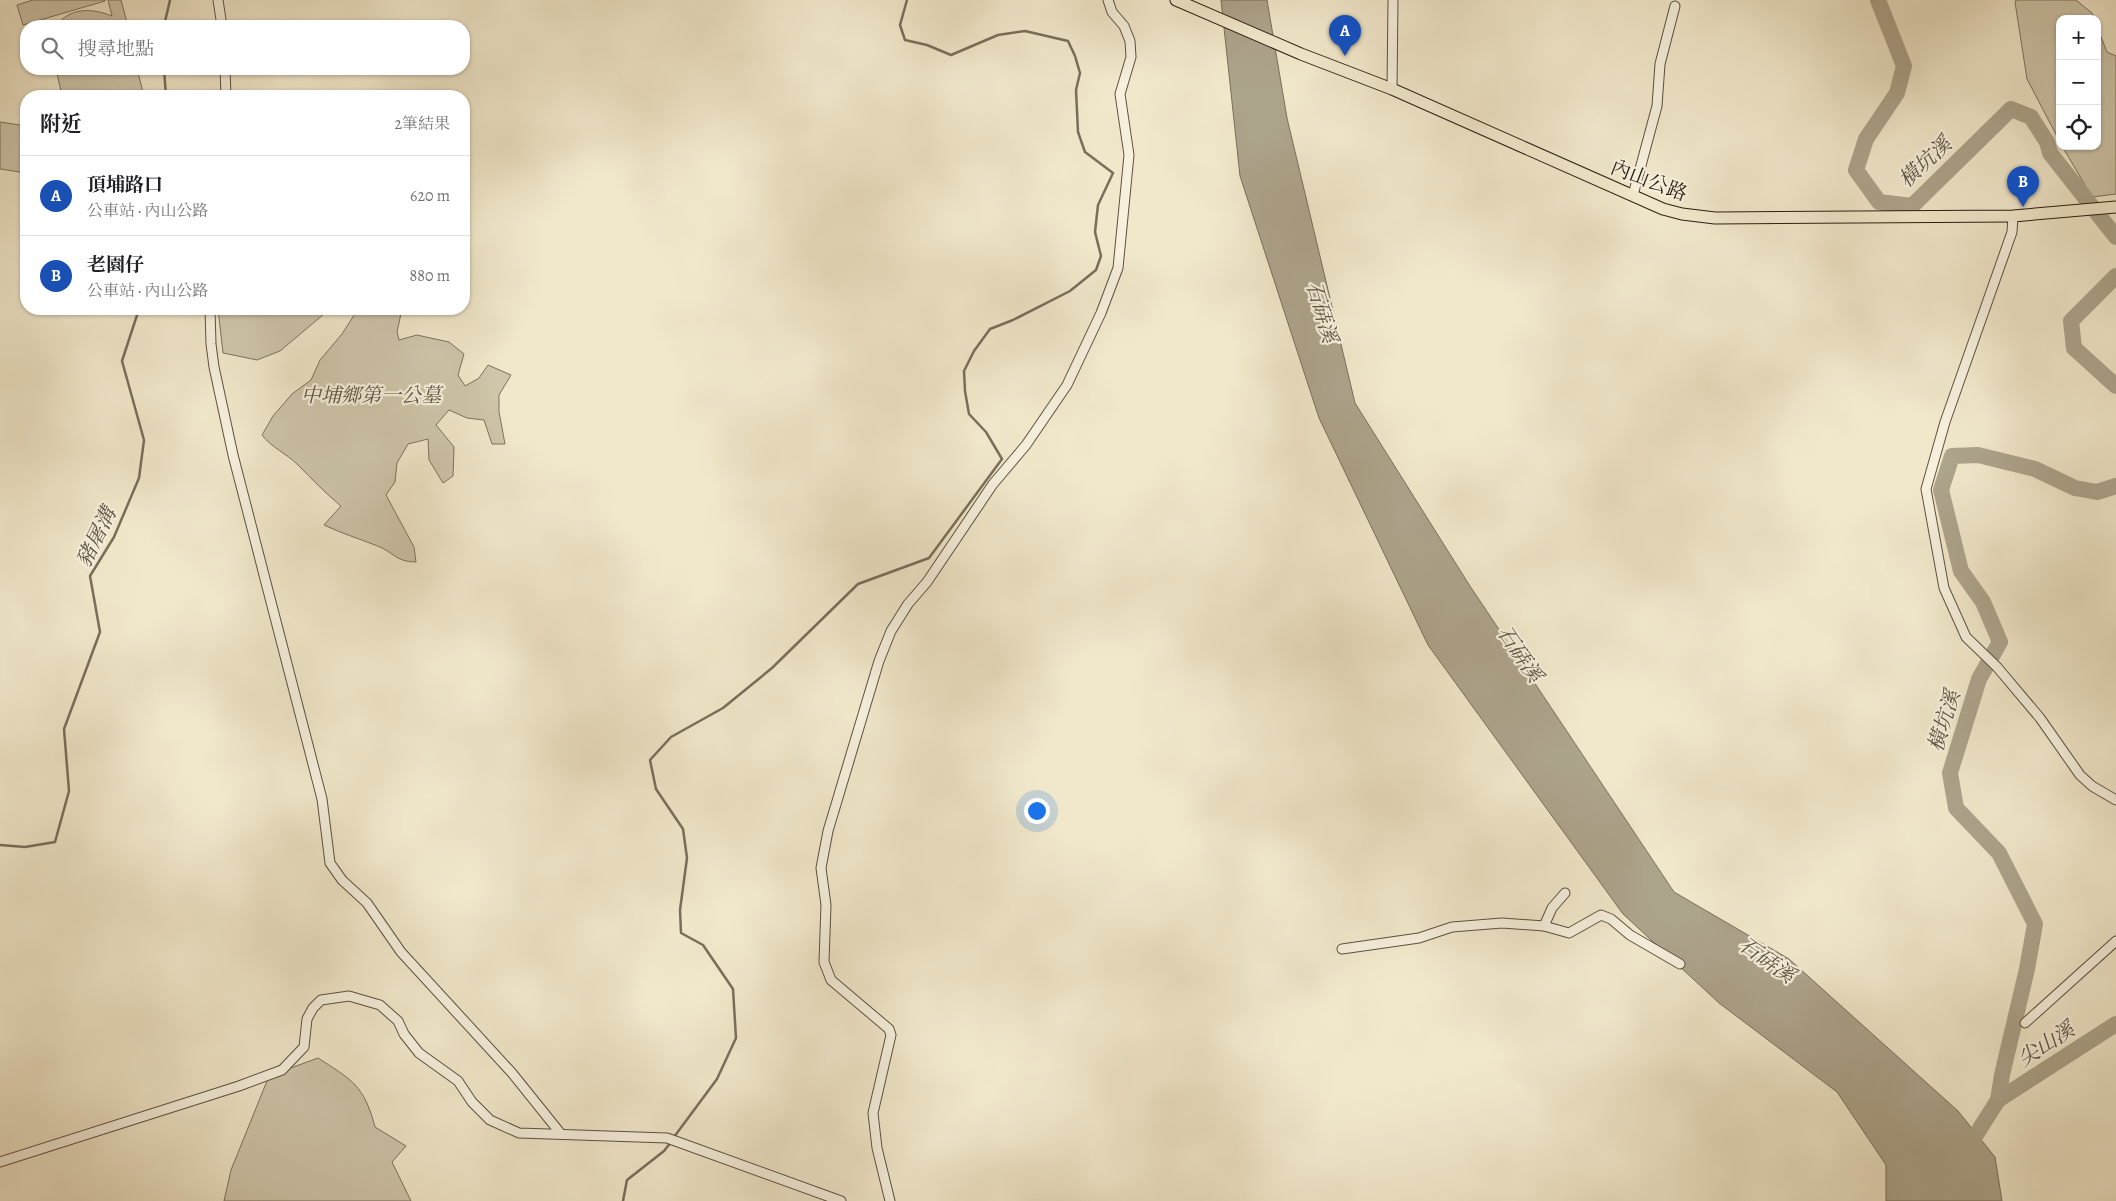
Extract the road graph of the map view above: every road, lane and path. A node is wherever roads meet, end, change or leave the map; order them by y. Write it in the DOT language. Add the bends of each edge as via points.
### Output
graph roads {
  1 [pos="218,0"];
  2 [pos="1108,0"];
  3 [pos="1176,0"];
  4 [pos="1393,0"];
  5 [pos="1675,6"];
  6 [pos="221,20"];
  7 [pos="226,75"];
  8 [pos="1392,89"];
  9 [pos="226,90"];
  10 [pos="1633,196"];
  11 [pos="2111,208"];
  12 [pos="2013,216"];
  13 [pos="210,315"];
  14 [pos="2116,800"];
  15 [pos="1564,893"];
  16 [pos="1544,926"];
  17 [pos="2116,941"];
  18 [pos="1342,949"];
  19 [pos="1680,964"];
  20 [pos="2025,1023"];
  21 [pos="561,1134"];
  22 [pos="0,1162"];
  23 [pos="841,1201"];
  24 [pos="890,1201"];
  1 -- 6 [label="street"];
  2 -- 24 [label="street" via="1112,12 1124,26 1130,41 1131,57 1120,94 1129,155 1118,268 1067,385 891,632 855,738 828,831 821,868 826,905 824,962 831,980 891,1035 873,1113 877,1148"];
  3 -- 8 [label="main road, 內山公路"];
  4 -- 8 [label="street"];
  5 -- 10 [label="street" via="1660,64 1657,106"];
  7 -- 9 [label="street"];
  8 -- 10 [label="main road, 內山公路"];
  10 -- 12 [label="main road, 內山公路" via="1682,214 1715,218"];
  11 -- 12 [label="main road, 內山公路"];
  12 -- 14 [label="street" via="2012,232 1945,422 1926,490 1944,588 1966,637 1998,667 2040,718 2080,775"];
  13 -- 21 [label="street" via="214,367 232,455 322,799 330,863 342,880 367,903 401,952 512,1073"];
  15 -- 16 [label="street"];
  16 -- 18 [label="street" via="1502,923 1452,927 1418,938"];
  16 -- 19 [label="street" via="1569,933 1594,918 1605,916 1630,935"];
  17 -- 20 [label="street"];
  21 -- 22 [label="street" via="519,1133 490,1120 458,1081 419,1053 398,1021 380,1005 350,996 321,1000 313,1008 306,1019 304,1047 282,1070"];
  21 -- 23 [label="street" via="672,1140"];
}
